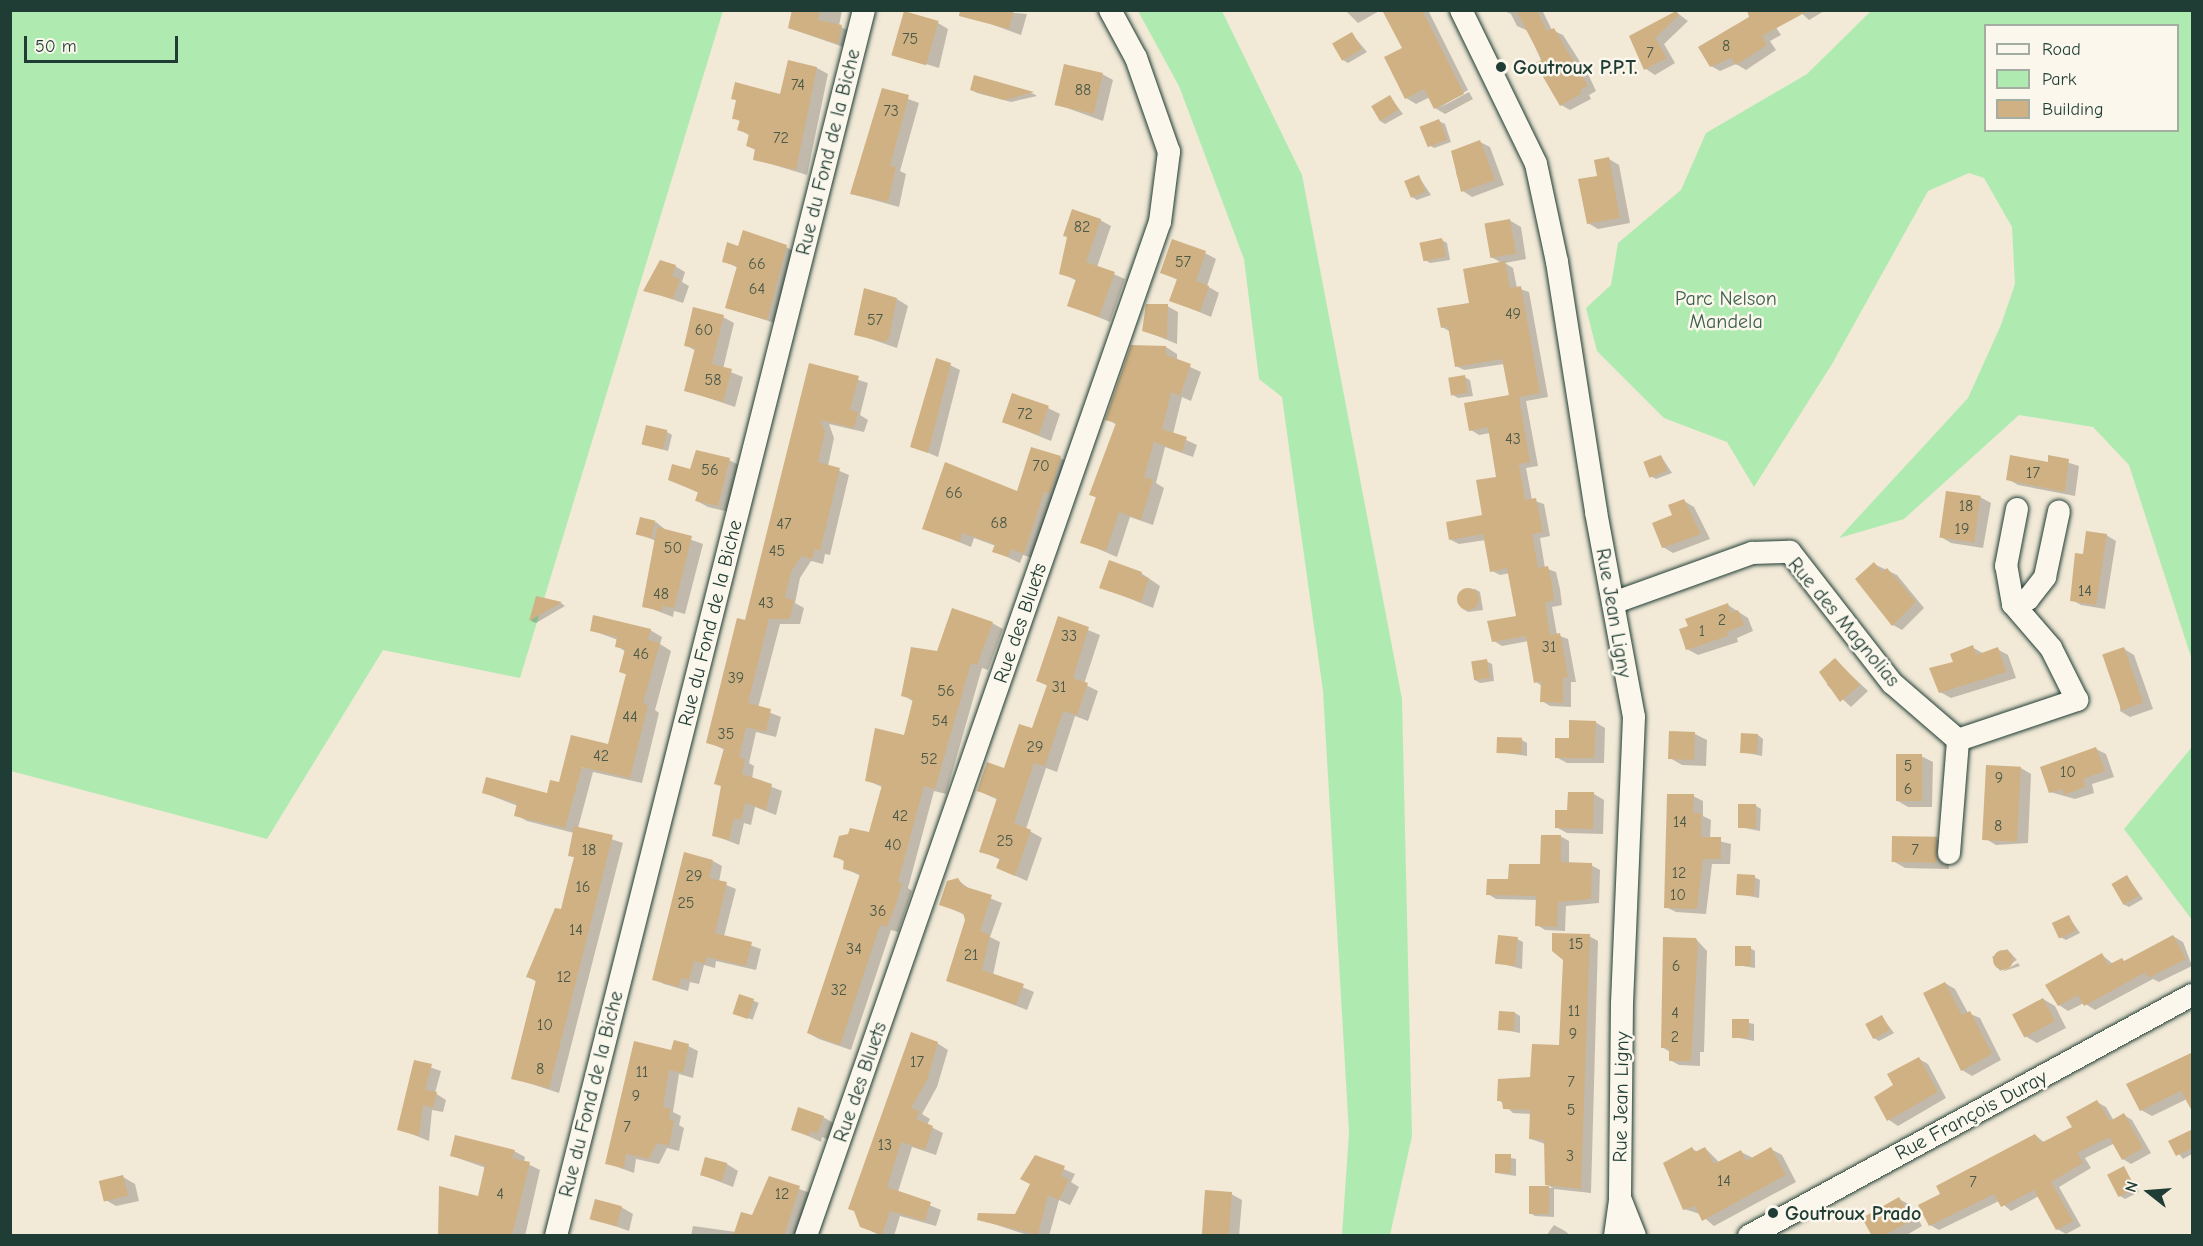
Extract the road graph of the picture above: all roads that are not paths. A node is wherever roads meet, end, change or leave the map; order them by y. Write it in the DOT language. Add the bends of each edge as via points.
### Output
graph roads {
  1 [pos="864,10"];
  2 [pos="1110,10"];
  3 [pos="1461,10"];
  4 [pos="2017,509"];
  5 [pos="2059,511"];
  6 [pos="1612,603"];
  7 [pos="2013,604"];
  8 [pos="1958,740"];
  9 [pos="1949,852"];
  10 [pos="2193,995"];
  11 [pos="1620,1198"];
  12 [pos="556,1236"];
  13 [pos="806,1236"];
  14 [pos="1615,1236"];
  15 [pos="1635,1236"];
  16 [pos="1749,1236"];
  1 -- 12 [label="street, Rue du Fond de la Biche"];
  2 -- 13 [label="street, Rue des Bluets" via="1136,58 1169,153 1160,222"];
  3 -- 6 [label="street, Rue Jean Ligny" via="1536,164 1557,262"];
  4 -- 7 [label="street" via="2006,566"];
  5 -- 7 [label="street" via="2045,577 2028,598"];
  6 -- 8 [label="street, Rue des Magnolias" via="1752,553 1790,552 1892,683"];
  6 -- 11 [label="street, Rue Jean Ligny" via="1634,717 1622,1003"];
  7 -- 8 [label="street" via="2051,648 2077,700"];
  8 -- 9 [label="street"];
  10 -- 16 [label="street, Rue François Duray"];
  11 -- 14 [label="street"];
  11 -- 15 [label="street, Rue Jean Ligny"];
}
